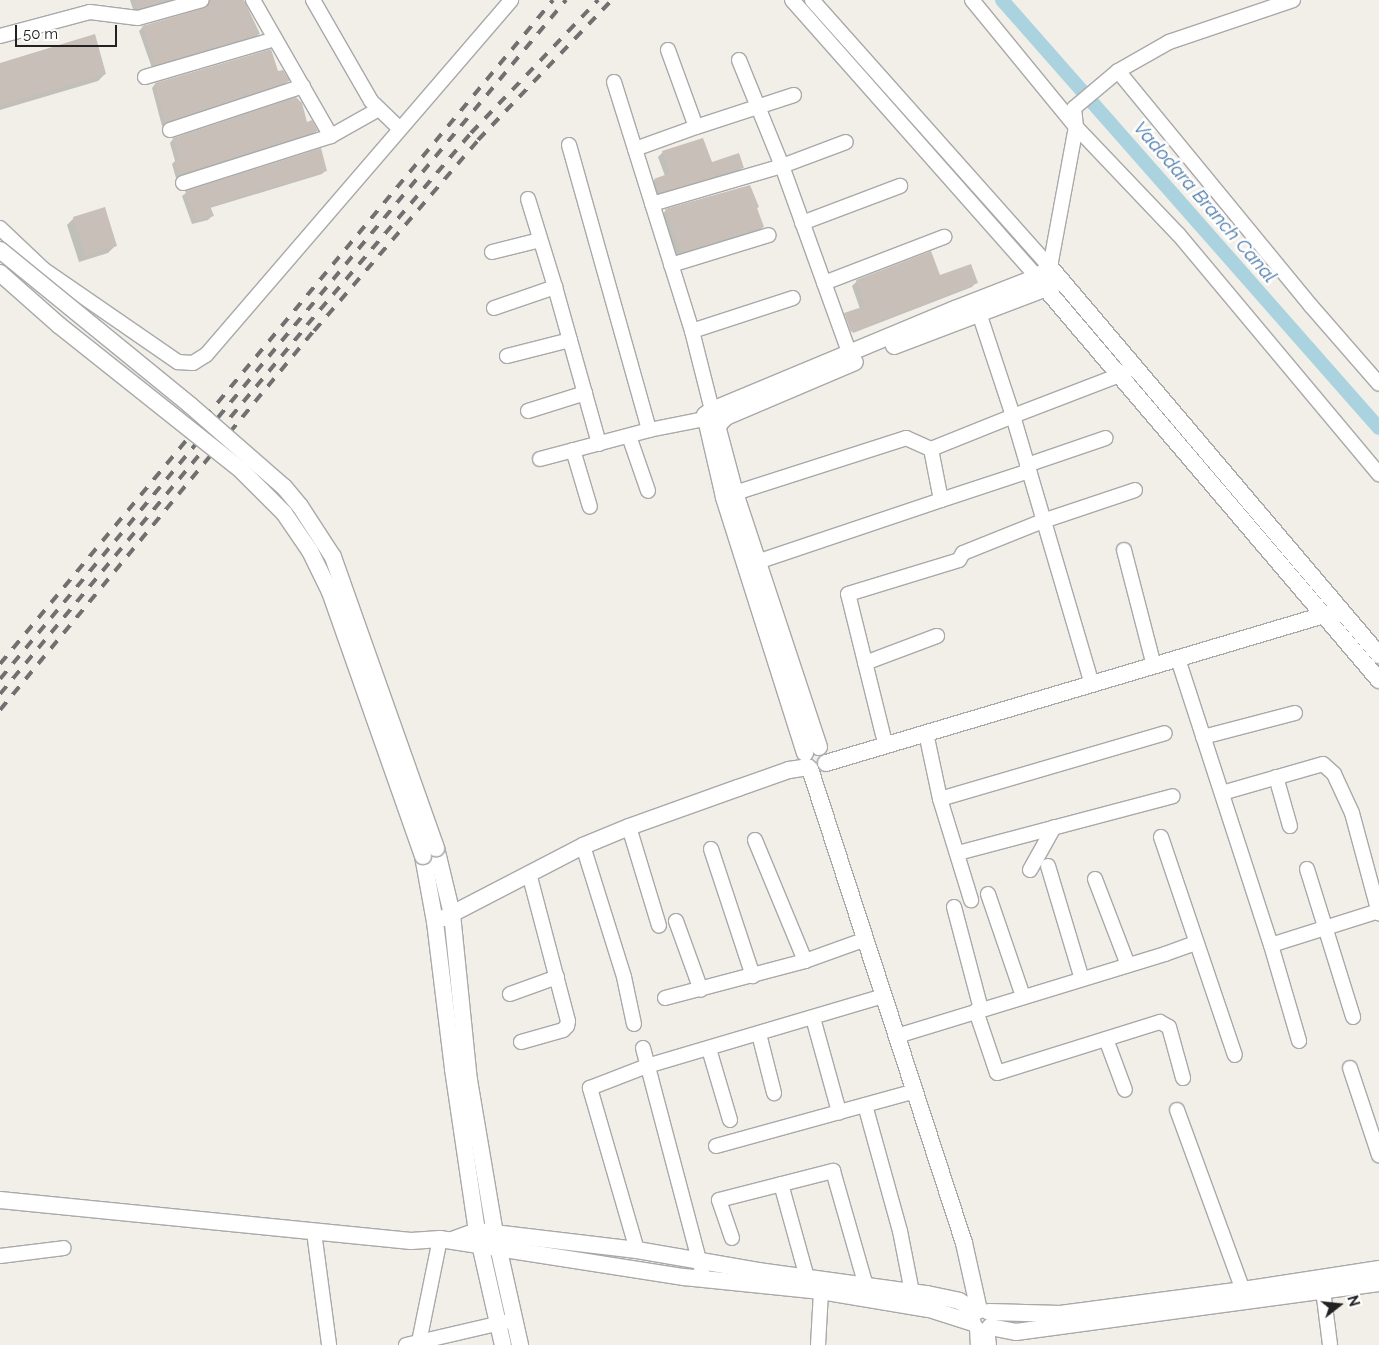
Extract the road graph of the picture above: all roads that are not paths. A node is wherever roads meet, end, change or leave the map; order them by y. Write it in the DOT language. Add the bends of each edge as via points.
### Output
graph roads {
  1 [pos="202,0"];
  2 [pos="254,0"];
  3 [pos="314,0"];
  4 [pos="511,0"];
  5 [pos="792,0"];
  6 [pos="812,0"];
  7 [pos="972,0"];
  8 [pos="1294,0"];
  9 [pos="0,36"];
  10 [pos="276,38"];
  11 [pos="668,50"];
  12 [pos="738,60"];
  13 [pos="1115,73"];
  14 [pos="145,77"];
  15 [pos="614,82"];
  16 [pos="302,86"];
  17 [pos="794,95"];
  18 [pos="379,109"];
  19 [pos="758,109"];
  20 [pos="696,127"];
  21 [pos="1076,127"];
  22 [pos="400,129"];
  23 [pos="170,130"];
  24 [pos="331,136"];
  25 [pos="846,142"];
  26 [pos="569,145"];
  27 [pos="635,149"];
  28 [pos="782,166"];
  29 [pos="183,183"];
  30 [pos="900,186"];
  31 [pos="528,199"];
  32 [pos="652,204"];
  33 [pos="802,223"];
  34 [pos="0,228"];
  35 [pos="768,234"];
  36 [pos="944,237"];
  37 [pos="540,240"];
  38 [pos="0,250"];
  39 [pos="492,252"];
  40 [pos="671,265"];
  41 [pos="1050,267"];
  42 [pos="0,273"];
  43 [pos="1062,280"];
  44 [pos="824,283"];
  45 [pos="1042,283"];
  46 [pos="556,287"];
  47 [pos="793,298"];
  48 [pos="494,308"];
  49 [pos="979,312"];
  50 [pos="692,331"];
  51 [pos="570,340"];
  52 [pos="507,356"];
  53 [pos="851,358"];
  54 [pos="1135,366"];
  55 [pos="1120,375"];
  56 [pos="1379,384"];
  57 [pos="585,394"];
  58 [pos="528,411"];
  59 [pos="713,416"];
  60 [pos="1013,416"];
  61 [pos="649,430"];
  62 [pos="629,436"];
  63 [pos="1106,438"];
  64 [pos="599,444"];
  65 [pos="931,449"];
  66 [pos="573,450"];
  67 [pos="540,458"];
  68 [pos="1028,468"];
  69 [pos="1379,474"];
  70 [pos="1135,490"];
  71 [pos="648,491"];
  72 [pos="735,494"];
  73 [pos="941,500"];
  74 [pos="590,507"];
  75 [pos="1044,521"];
  76 [pos="1124,550"];
  77 [pos="757,562"];
  78 [pos="1338,606"];
  79 [pos="1321,612"];
  80 [pos="937,636"];
  81 [pos="1379,655"];
  82 [pos="1178,659"];
  83 [pos="1153,661"];
  84 [pos="865,663"];
  85 [pos="1089,675"];
  86 [pos="1379,680"];
  87 [pos="1295,714"];
  88 [pos="1165,733"];
  89 [pos="926,734"];
  90 [pos="883,735"];
  91 [pos="1203,736"];
  92 [pos="815,760"];
  93 [pos="1276,778"];
  94 [pos="1222,793"];
  95 [pos="1173,796"];
  96 [pos="940,799"];
  97 [pos="1290,826"];
  98 [pos="629,827"];
  99 [pos="1054,827"];
  100 [pos="1161,837"];
  101 [pos="755,840"];
  102 [pos="583,846"];
  103 [pos="711,849"];
  104 [pos="429,852"];
  105 [pos="958,853"];
  106 [pos="1048,866"];
  107 [pos="1307,869"];
  108 [pos="1030,870"];
  109 [pos="529,873"];
  110 [pos="1095,879"];
  111 [pos="988,894"];
  112 [pos="971,900"];
  113 [pos="954,907"];
  114 [pos="1379,912"];
  115 [pos="452,914"];
  116 [pos="676,921"];
  117 [pos="435,922"];
  118 [pos="659,926"];
  119 [pos="1325,929"];
  120 [pos="866,939"];
  121 [pos="1195,943"];
  122 [pos="1271,945"];
  123 [pos="805,961"];
  124 [pos="1128,965"];
  125 [pos="753,976"];
  126 [pos="557,977"];
  127 [pos="1082,979"];
  128 [pos="701,990"];
  129 [pos="510,994"];
  130 [pos="884,996"];
  131 [pos="1023,996"];
  132 [pos="665,998"];
  133 [pos="978,1010"];
  134 [pos="1353,1017"];
  135 [pos="813,1018"];
  136 [pos="634,1024"];
  137 [pos="759,1034"];
  138 [pos="902,1034"];
  139 [pos="1106,1039"];
  140 [pos="1299,1041"];
  141 [pos="522,1042"];
  142 [pos="643,1048"];
  143 [pos="710,1049"];
  144 [pos="1235,1055"];
  145 [pos="647,1066"];
  146 [pos="1350,1068"];
  147 [pos="1183,1078"];
  148 [pos="1125,1090"];
  149 [pos="915,1091"];
  150 [pos="774,1093"];
  151 [pos="865,1105"];
  152 [pos="1177,1110"];
  153 [pos="839,1112"];
  154 [pos="730,1120"];
  155 [pos="716,1146"];
  156 [pos="1379,1155"];
  157 [pos="781,1184"];
  158 [pos="0,1200"];
  159 [pos="314,1232"];
  160 [pos="479,1238"];
  161 [pos="732,1238"];
  162 [pos="445,1240"];
  163 [pos="497,1241"];
  164 [pos="64,1248"];
  165 [pos="637,1250"];
  166 [pos="0,1256"];
  167 [pos="1379,1269"];
  168 [pos="702,1271"];
  169 [pos="807,1278"];
  170 [pos="1379,1282"];
  171 [pos="866,1286"];
  172 [pos="1323,1290"];
  173 [pos="821,1291"];
  174 [pos="912,1292"];
  175 [pos="1244,1295"];
  176 [pos="506,1322"];
  177 [pos="983,1322"];
  178 [pos="412,1344"];
  179 [pos="329,1345"];
  180 [pos="503,1345"];
  181 [pos="520,1345"];
  182 [pos="818,1345"];
  183 [pos="978,1345"];
  184 [pos="1330,1345"];
  1 -- 9 [label="street" via="138,18 90,12"];
  2 -- 10 [label="street"];
  3 -- 18 [label="street"];
  4 -- 22 [label="street"];
  5 -- 45 [label="street"];
  6 -- 41 [label="street"];
  7 -- 21 [label="street"];
  8 -- 13 [label="street" via="1169,42"];
  10 -- 14 [label="street"];
  10 -- 16 [label="street"];
  11 -- 20 [label="street"];
  12 -- 19 [label="street"];
  13 -- 21 [label="street" via="1074,108"];
  13 -- 56 [label="street"];
  15 -- 27 [label="street"];
  16 -- 23 [label="street"];
  16 -- 24 [label="street"];
  17 -- 19 [label="street"];
  18 -- 22 [label="street"];
  18 -- 24 [label="street"];
  19 -- 20 [label="street"];
  19 -- 28 [label="street"];
  20 -- 27 [label="street"];
  21 -- 41 [label="street"];
  21 -- 69 [label="street" via="1179,235"];
  22 -- 34 [label="street" via="206,354 193,363 178,362 39,266"];
  24 -- 29 [label="street"];
  25 -- 28 [label="street"];
  26 -- 61 [label="street"];
  27 -- 32 [label="street"];
  28 -- 32 [label="street"];
  28 -- 33 [label="street"];
  30 -- 33 [label="street"];
  31 -- 37 [label="street"];
  32 -- 40 [label="street"];
  33 -- 44 [label="street"];
  35 -- 40 [label="street"];
  36 -- 44 [label="street"];
  37 -- 39 [label="street"];
  37 -- 46 [label="street"];
  38 -- 104 [label="street, bridge" via="190,405 284,487 300,506 337,566"];
  40 -- 50 [label="street"];
  41 -- 43 [label="street"];
  41 -- 45 [label="street"];
  42 -- 104 [label="street, bridge" via="60,326 241,470 284,513 310,550 330,592"];
  43 -- 45 [label="street"];
  43 -- 54 [label="street"];
  44 -- 53 [label="street"];
  45 -- 49 [label="street"];
  45 -- 53 [label="street"];
  45 -- 55 [label="street"];
  46 -- 48 [label="street"];
  46 -- 51 [label="street"];
  47 -- 50 [label="street"];
  49 -- 53 [label="street"];
  49 -- 60 [label="street"];
  50 -- 59 [label="street"];
  51 -- 52 [label="street"];
  51 -- 57 [label="street"];
  53 -- 59 [label="street"];
  54 -- 55 [label="street"];
  54 -- 78 [label="street"];
  55 -- 60 [label="street"];
  55 -- 79 [label="street"];
  57 -- 58 [label="street"];
  57 -- 64 [label="street"];
  59 -- 61 [label="street"];
  59 -- 72 [label="street"];
  59 -- 92 [label="street" via="724,497"];
  60 -- 65 [label="street"];
  60 -- 68 [label="street"];
  61 -- 62 [label="street"];
  62 -- 64 [label="street"];
  62 -- 71 [label="street"];
  63 -- 68 [label="street"];
  64 -- 66 [label="street"];
  65 -- 72 [label="street" via="906,438"];
  65 -- 73 [label="street"];
  66 -- 67 [label="street"];
  66 -- 74 [label="street"];
  68 -- 73 [label="street"];
  68 -- 75 [label="street"];
  70 -- 75 [label="street"];
  72 -- 77 [label="street"];
  73 -- 77 [label="street"];
  75 -- 84 [label="street" via="963,553 959,560 848,594"];
  75 -- 85 [label="street"];
  76 -- 83 [label="street"];
  77 -- 92 [label="street"];
  78 -- 79 [label="street"];
  78 -- 81 [label="street"];
  79 -- 82 [label="street"];
  79 -- 83 [label="street"];
  79 -- 86 [label="street"];
  80 -- 84 [label="street"];
  82 -- 83 [label="street"];
  82 -- 91 [label="street"];
  83 -- 85 [label="street"];
  83 -- 89 [label="street"];
  84 -- 90 [label="street"];
  85 -- 90 [label="street"];
  87 -- 91 [label="street"];
  88 -- 96 [label="street"];
  89 -- 92 [label="street"];
  89 -- 96 [label="street"];
  90 -- 92 [label="street"];
  91 -- 94 [label="street"];
  92 -- 98 [label="street"];
  92 -- 120 [label="street"];
  92 -- 138 [label="street"];
  93 -- 94 [label="street"];
  93 -- 97 [label="street"];
  93 -- 114 [label="street" via="1324,764 1334,774 1352,813"];
  94 -- 122 [label="street"];
  95 -- 99 [label="street"];
  96 -- 105 [label="street"];
  98 -- 102 [label="street"];
  98 -- 118 [label="street"];
  99 -- 105 [label="street"];
  99 -- 108 [label="street"];
  100 -- 121 [label="street"];
  101 -- 123 [label="street"];
  102 -- 109 [label="street"];
  102 -- 136 [label="street" via="624,977"];
  103 -- 125 [label="street"];
  104 -- 115 [label="street"];
  104 -- 117 [label="street"];
  105 -- 112 [label="street"];
  106 -- 127 [label="street"];
  107 -- 119 [label="street"];
  109 -- 115 [label="street"];
  109 -- 126 [label="street"];
  110 -- 124 [label="street"];
  111 -- 131 [label="street"];
  113 -- 133 [label="street"];
  114 -- 119 [label="street"];
  115 -- 117 [label="street"];
  115 -- 163 [label="street" via="469,1080"];
  116 -- 128 [label="street"];
  117 -- 160 [label="street"];
  119 -- 122 [label="street"];
  119 -- 134 [label="street"];
  120 -- 123 [label="street"];
  120 -- 130 [label="street"];
  121 -- 124 [label="street"];
  121 -- 144 [label="street"];
  122 -- 140 [label="street"];
  123 -- 125 [label="street"];
  124 -- 127 [label="street"];
  125 -- 128 [label="street"];
  126 -- 129 [label="street"];
  126 -- 141 [label="street" via="567,1026 564,1030"];
  127 -- 131 [label="street"];
  128 -- 132 [label="street"];
  130 -- 135 [label="street"];
  130 -- 138 [label="street"];
  131 -- 133 [label="street"];
  133 -- 138 [label="street"];
  133 -- 139 [label="street" via="997,1072"];
  135 -- 137 [label="street"];
  135 -- 153 [label="street"];
  137 -- 143 [label="street"];
  137 -- 150 [label="street"];
  138 -- 149 [label="street"];
  138 -- 177 [label="street" via="974,1240"];
  139 -- 147 [label="street" via="1160,1022 1166,1023"];
  139 -- 148 [label="street"];
  142 -- 145 [label="street"];
  143 -- 145 [label="street"];
  143 -- 154 [label="street"];
  145 -- 165 [label="street" via="590,1088"];
  145 -- 168 [label="street"];
  146 -- 156 [label="street"];
  149 -- 151 [label="street"];
  149 -- 177 [label="street" via="964,1243"];
  151 -- 153 [label="street"];
  151 -- 174 [label="street" via="900,1231"];
  152 -- 175 [label="street"];
  153 -- 155 [label="street"];
  157 -- 161 [label="street" via="719,1200"];
  157 -- 169 [label="street"];
  157 -- 171 [label="street" via="832,1171"];
  158 -- 159 [label="street"];
  159 -- 162 [label="street" via="411,1241"];
  159 -- 179 [label="street"];
  160 -- 162 [label="street"];
  160 -- 163 [label="street"];
  160 -- 176 [label="street"];
  162 -- 178 [label="street"];
  163 -- 165 [label="street"];
  163 -- 168 [label="street"];
  163 -- 176 [label="street"];
  164 -- 166 [label="street"];
  165 -- 168 [label="street"];
  167 -- 175 [label="street"];
  168 -- 169 [label="street"];
  168 -- 173 [label="street"];
  169 -- 171 [label="street"];
  170 -- 172 [label="street"];
  171 -- 174 [label="street"];
  172 -- 175 [label="street"];
  172 -- 184 [label="street"];
  173 -- 177 [label="street" via="929,1309"];
  173 -- 182 [label="street"];
  174 -- 177 [label="street" via="959,1301"];
  175 -- 177 [label="street"];
  176 -- 178 [label="street"];
  176 -- 180 [label="street"];
  176 -- 181 [label="street"];
  177 -- 183 [label="street"];
}
